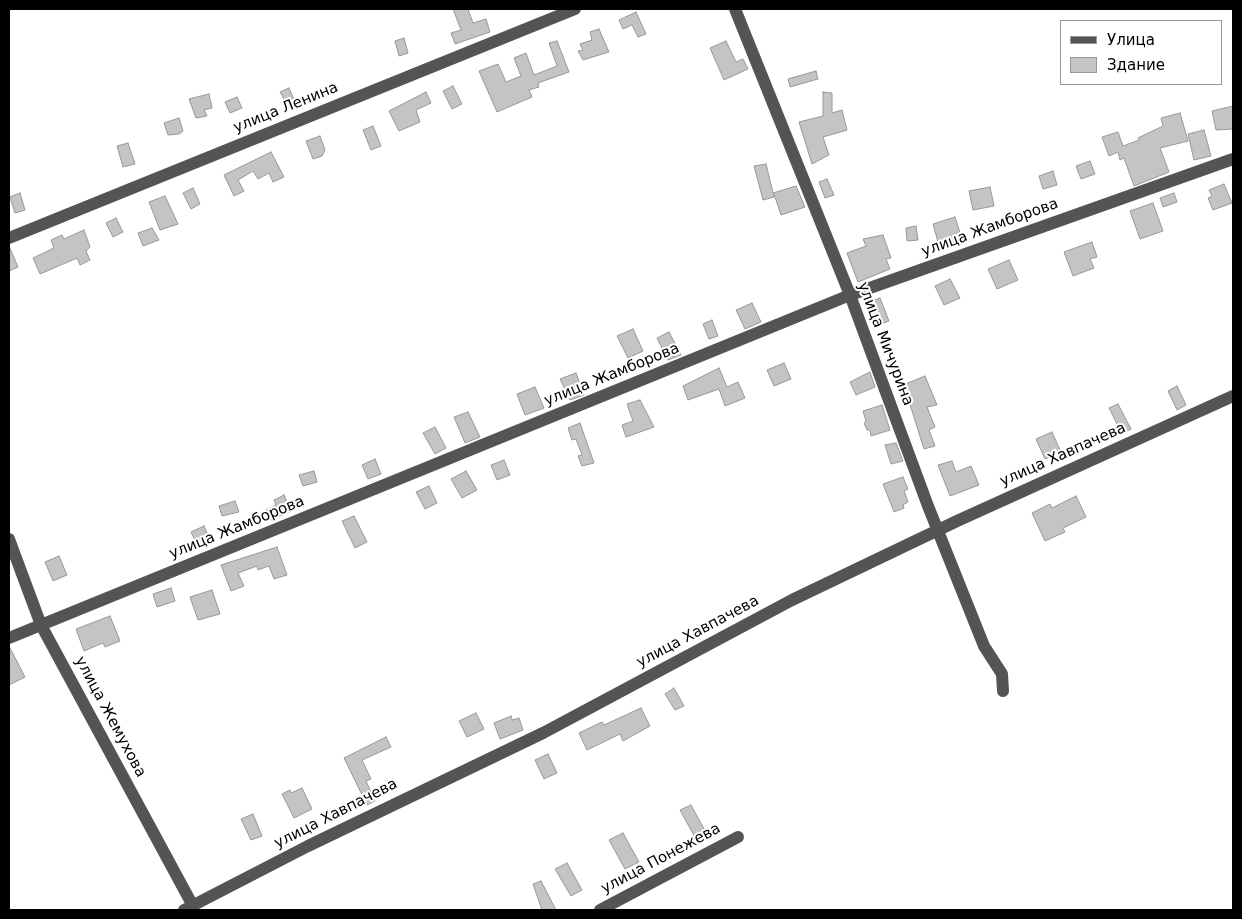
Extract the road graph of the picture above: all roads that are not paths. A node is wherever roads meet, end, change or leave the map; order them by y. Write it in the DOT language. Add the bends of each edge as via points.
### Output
graph roads {
  1 [pos="735,9"];
  2 [pos="569,10"];
  3 [pos="1233,159"];
  4 [pos="9,238"];
  5 [pos="850,295"];
  6 [pos="1233,396"];
  7 [pos="938,530"];
  8 [pos="9,539"];
  9 [pos="41,625"];
  10 [pos="9,638"];
  11 [pos="1003,691"];
  12 [pos="738,837"];
  13 [pos="188,908"];
  14 [pos="600,910"];
  1 -- 5 [label="street, улица Мичурина"];
  2 -- 4 [label="street, улица Ленина"];
  3 -- 5 [label="street, улица Жамборова"];
  5 -- 7 [label="street, улица Мичурина"];
  5 -- 9 [label="street, улица Жамборова"];
  6 -- 7 [label="street, улица Хавпачева"];
  7 -- 11 [label="street, улица Мичурина" via="984,646 1002,674"];
  7 -- 13 [label="street, улица Хавпачева" via="792,600 543,733 343,828"];
  8 -- 9 [label="street, улица Жемухова"];
  9 -- 10 [label="street, улица Жамборова"];
  9 -- 13 [label="street, улица Жемухова"];
  12 -- 14 [label="street, улица Понежева"];
}
